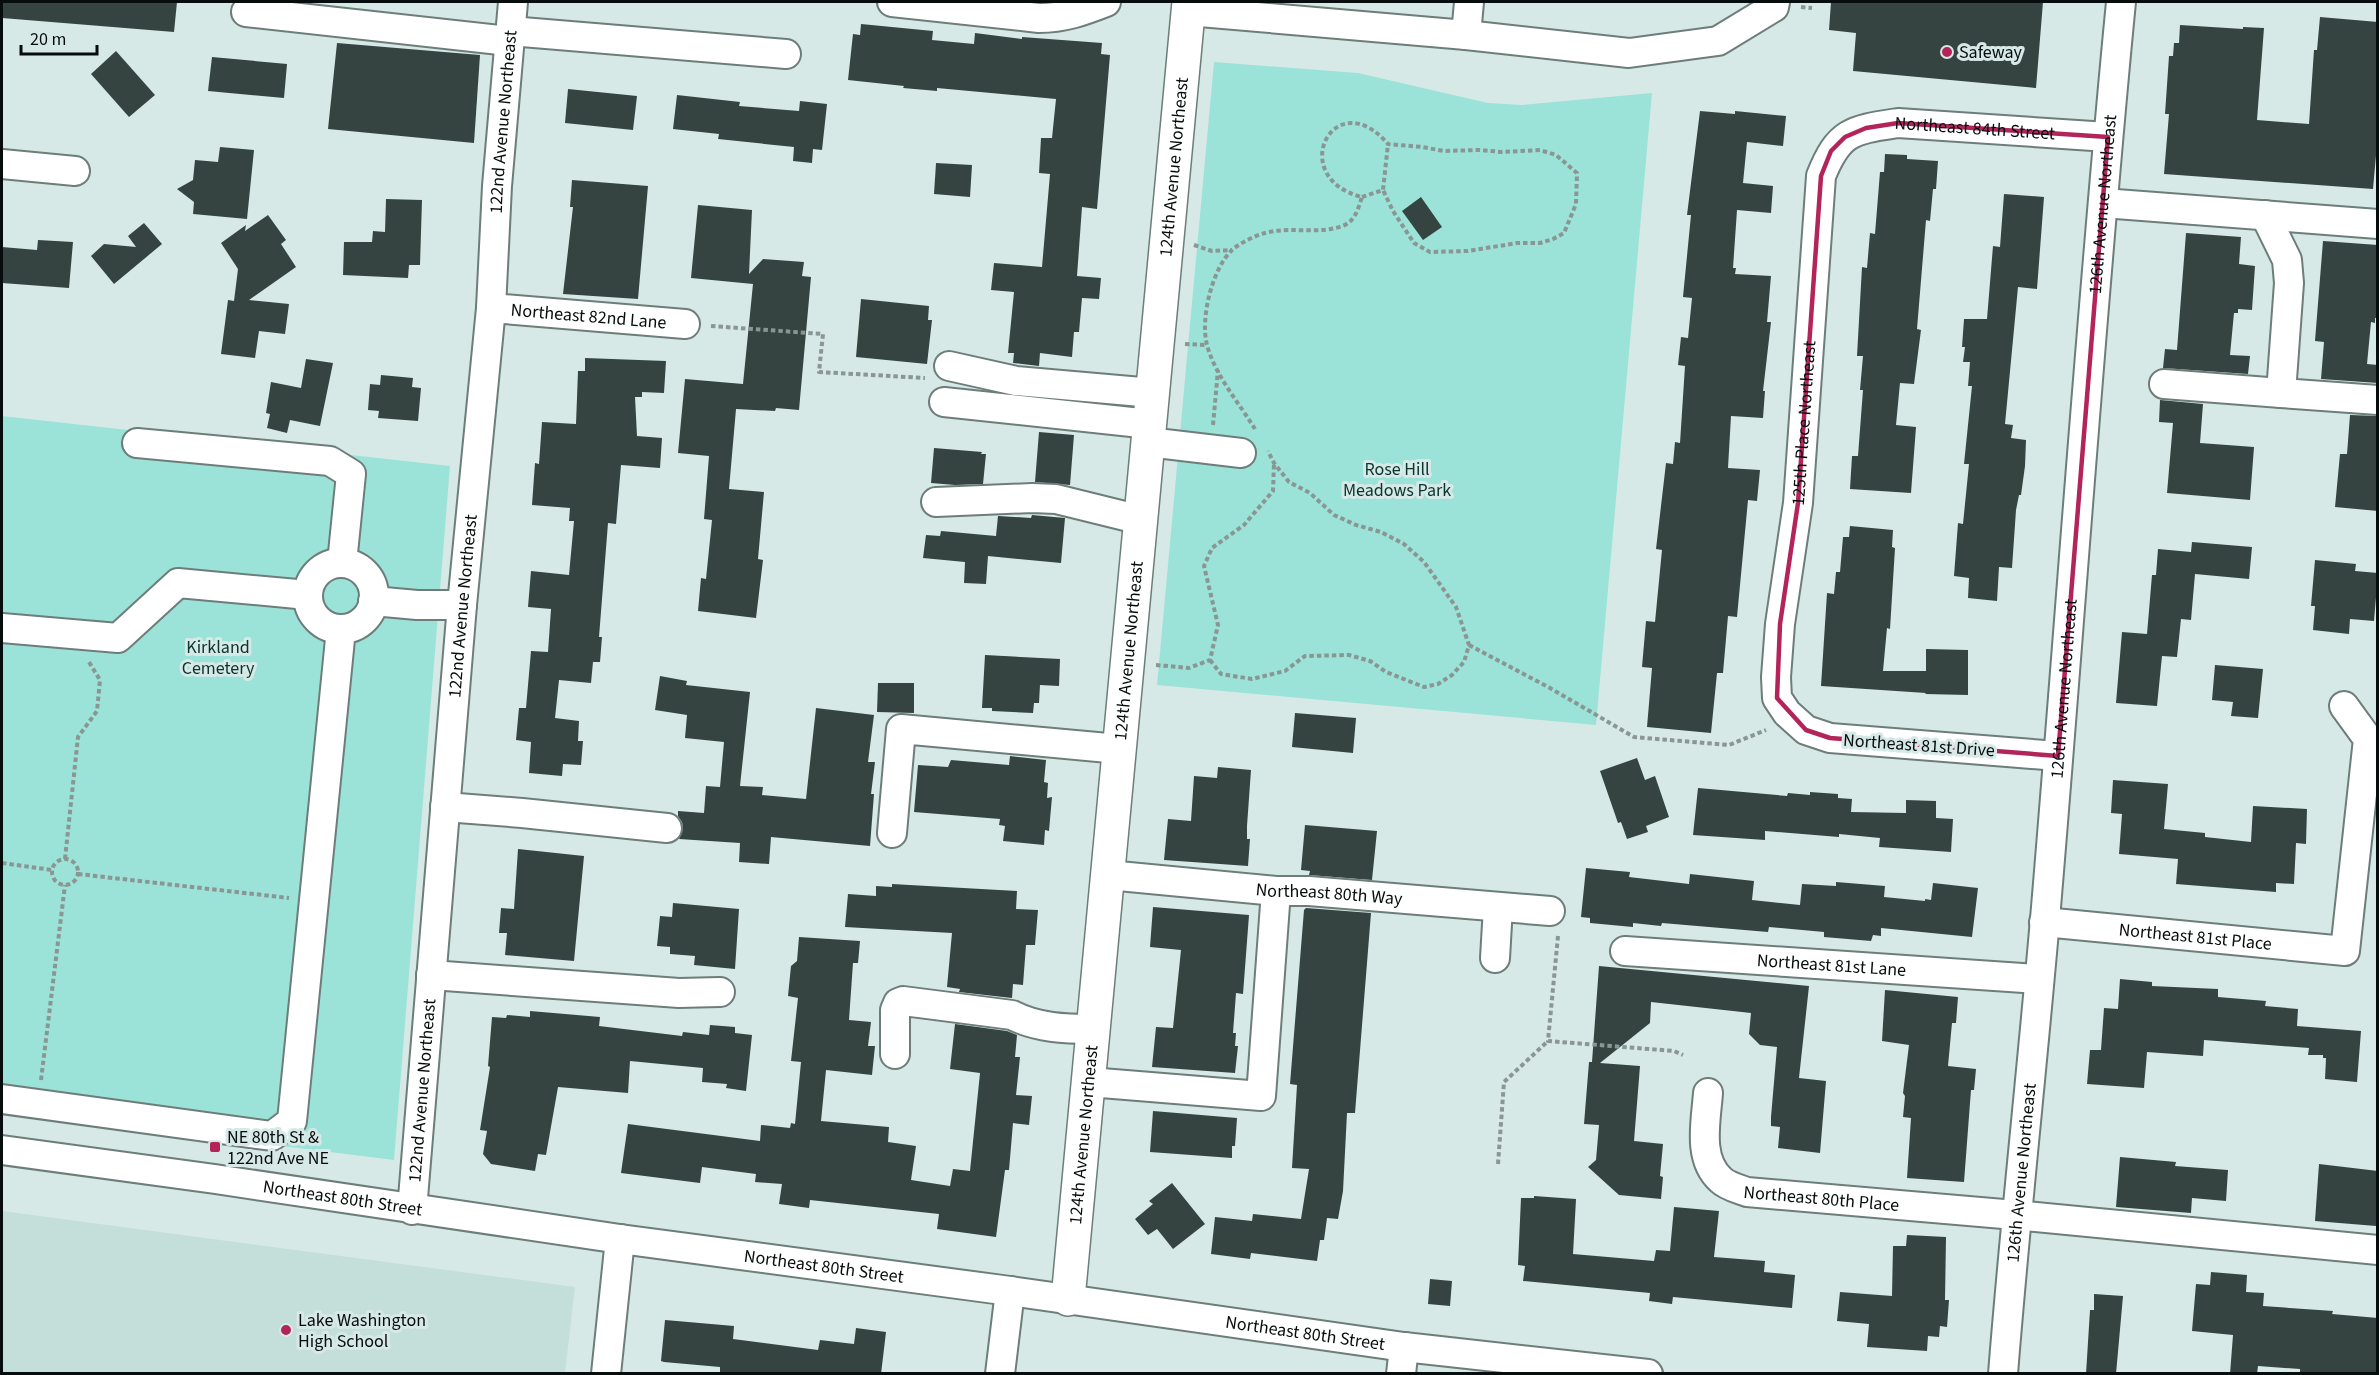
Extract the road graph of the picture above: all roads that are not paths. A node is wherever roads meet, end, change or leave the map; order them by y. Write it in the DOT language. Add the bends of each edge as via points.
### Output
graph roads {
  1 [pos="513,2"];
  2 [pos="892,2"];
  3 [pos="1107,2"];
  4 [pos="1469,2"];
  5 [pos="1775,2"];
  6 [pos="2121,2"];
  7 [pos="1186,4"];
  8 [pos="246,12"];
  9 [pos="1466,35"];
  10 [pos="510,36"];
  11 [pos="786,54"];
  12 [pos="1845,137"];
  13 [pos="2108,137"];
  14 [pos="2,164"];
  15 [pos="75,171"];
  16 [pos="2103,203"];
  17 [pos="2265,214"];
  18 [pos="2378,224"];
  19 [pos="490,308"];
  20 [pos="696,325"];
  21 [pos="943,382"];
  22 [pos="2164,384"];
  23 [pos="2281,393"];
  24 [pos="2378,400"];
  25 [pos="1150,420"];
  26 [pos="1254,442"];
  27 [pos="137,444"];
  28 [pos="936,502"];
  29 [pos="1141,520"];
  30 [pos="342,563"];
  31 [pos="308,596"];
  32 [pos="373,601"];
  33 [pos="462,605"];
  34 [pos="2,628"];
  35 [pos="341,629"];
  36 [pos="2344,706"];
  37 [pos="1787,713"];
  38 [pos="1119,749"];
  39 [pos="2058,756"];
  40 [pos="445,807"];
  41 [pos="667,828"];
  42 [pos="892,833"];
  43 [pos="1108,875"];
  44 [pos="1276,891"];
  45 [pos="1498,907"];
  46 [pos="1550,911"];
  47 [pos="2044,922"];
  48 [pos="1625,951"];
  49 [pos="1496,958"];
  50 [pos="431,975"];
  51 [pos="2039,980"];
  52 [pos="720,992"];
  53 [pos="1094,1029"];
  54 [pos="895,1054"];
  55 [pos="1089,1082"];
  56 [pos="1708,1093"];
  57 [pos="2,1099"];
  58 [pos="2,1150"];
  59 [pos="411,1210"];
  60 [pos="2015,1215"];
  61 [pos="620,1239"];
  62 [pos="2378,1250"];
  63 [pos="1010,1291"];
  64 [pos="1068,1299"];
  65 [pos="1403,1360"];
  66 [pos="606,1374"];
  67 [pos="1000,1374"];
  68 [pos="1648,1374"];
  69 [pos="2003,1374"];
  1 -- 10 [label="street, 122nd Avenue Northeast"];
  2 -- 3 [label="street" via="1059,18"];
  4 -- 9 [label="street"];
  5 -- 9 [label="street" via="1774,7 1718,41 1629,53"];
  6 -- 13 [label="street, 126th Avenue Northeast"];
  7 -- 9 [label="street"];
  7 -- 25 [label="main road, 124th Avenue Northeast"];
  8 -- 10 [label="street"];
  10 -- 11 [label="street"];
  10 -- 19 [label="street, 122nd Avenue Northeast"];
  12 -- 13 [label="street, Northeast 84th Street" via="1866,128 1898,123"];
  12 -- 37 [label="street, 125th Place Northeast" via="1831,151 1821,176 1798,503 1776,677 1778,698"];
  13 -- 16 [label="street, 126th Avenue Northeast"];
  14 -- 15 [label="street"];
  16 -- 17 [label="street"];
  16 -- 39 [label="street, 126th Avenue Northeast"];
  17 -- 18 [label="street"];
  17 -- 23 [label="street" via="2287,260 2289,283"];
  19 -- 20 [label="street, Northeast 82nd Lane"];
  19 -- 33 [label="street, 122nd Avenue Northeast"];
  21 -- 25 [label="street"];
  22 -- 23 [label="street"];
  23 -- 24 [label="street"];
  25 -- 26 [label="street" via="1210,449"];
  25 -- 29 [label="main road, 124th Avenue Northeast"];
  27 -- 30 [label="street" via="330,461 351,474"];
  28 -- 29 [label="street" via="1056,499"];
  29 -- 38 [label="main road, 124th Avenue Northeast"];
  30 -- 31 [label="street" via="332,564 315,576"];
  30 -- 32 [label="street" via="367,576"];
  31 -- 34 [label="street" via="178,583 118,638"];
  31 -- 35 [label="street" via="309,606 321,623"];
  32 -- 33 [label="street"];
  32 -- 35 [label="street" via="362,622"];
  33 -- 40 [label="street, 122nd Avenue Northeast"];
  35 -- 57 [label="street" via="292,1121 272,1136"];
  36 -- 47 [label="street, Northeast 81st Place" via="2368,739 2345,951"];
  37 -- 39 [label="street, Northeast 81st Drive" via="1806,730 1830,738"];
  38 -- 42 [label="street" via="901,729"];
  38 -- 43 [label="main road, 124th Avenue Northeast"];
  39 -- 47 [label="street, 126th Avenue Northeast"];
  40 -- 41 [label="street"];
  40 -- 50 [label="street, 122nd Avenue Northeast"];
  43 -- 44 [label="street, Northeast 80th Way"];
  43 -- 53 [label="main road, 124th Avenue Northeast"];
  44 -- 45 [label="street, Northeast 80th Way"];
  44 -- 55 [label="street" via="1262,1096"];
  45 -- 46 [label="street, Northeast 80th Way"];
  45 -- 49 [label="street"];
  47 -- 51 [label="street, 126th Avenue Northeast"];
  48 -- 51 [label="street, Northeast 81st Lane"];
  50 -- 52 [label="street" via="679,993"];
  50 -- 59 [label="street, 122nd Avenue Northeast"];
  51 -- 60 [label="street, 126th Avenue Northeast"];
  53 -- 54 [label="street" via="1067,1029 1028,1023 1012,1015 903,1001 895,1010"];
  53 -- 55 [label="main road, 124th Avenue Northeast"];
  55 -- 64 [label="main road, 124th Avenue Northeast"];
  56 -- 60 [label="street, Northeast 80th Place" via="1704,1141 1709,1166 1722,1181 1747,1192"];
  58 -- 59 [label="street, Northeast 80th Street"];
  59 -- 61 [label="street, Northeast 80th Street"];
  60 -- 62 [label="street, Northeast 80th Place"];
  60 -- 69 [label="street, 126th Avenue Northeast"];
  61 -- 63 [label="street, Northeast 80th Street"];
  61 -- 66 [label="street"];
  63 -- 64 [label="street, Northeast 80th Street"];
  63 -- 67 [label="street"];
  64 -- 65 [label="street, Northeast 80th Street"];
  65 -- 68 [label="street, Northeast 80th Street"];
}
